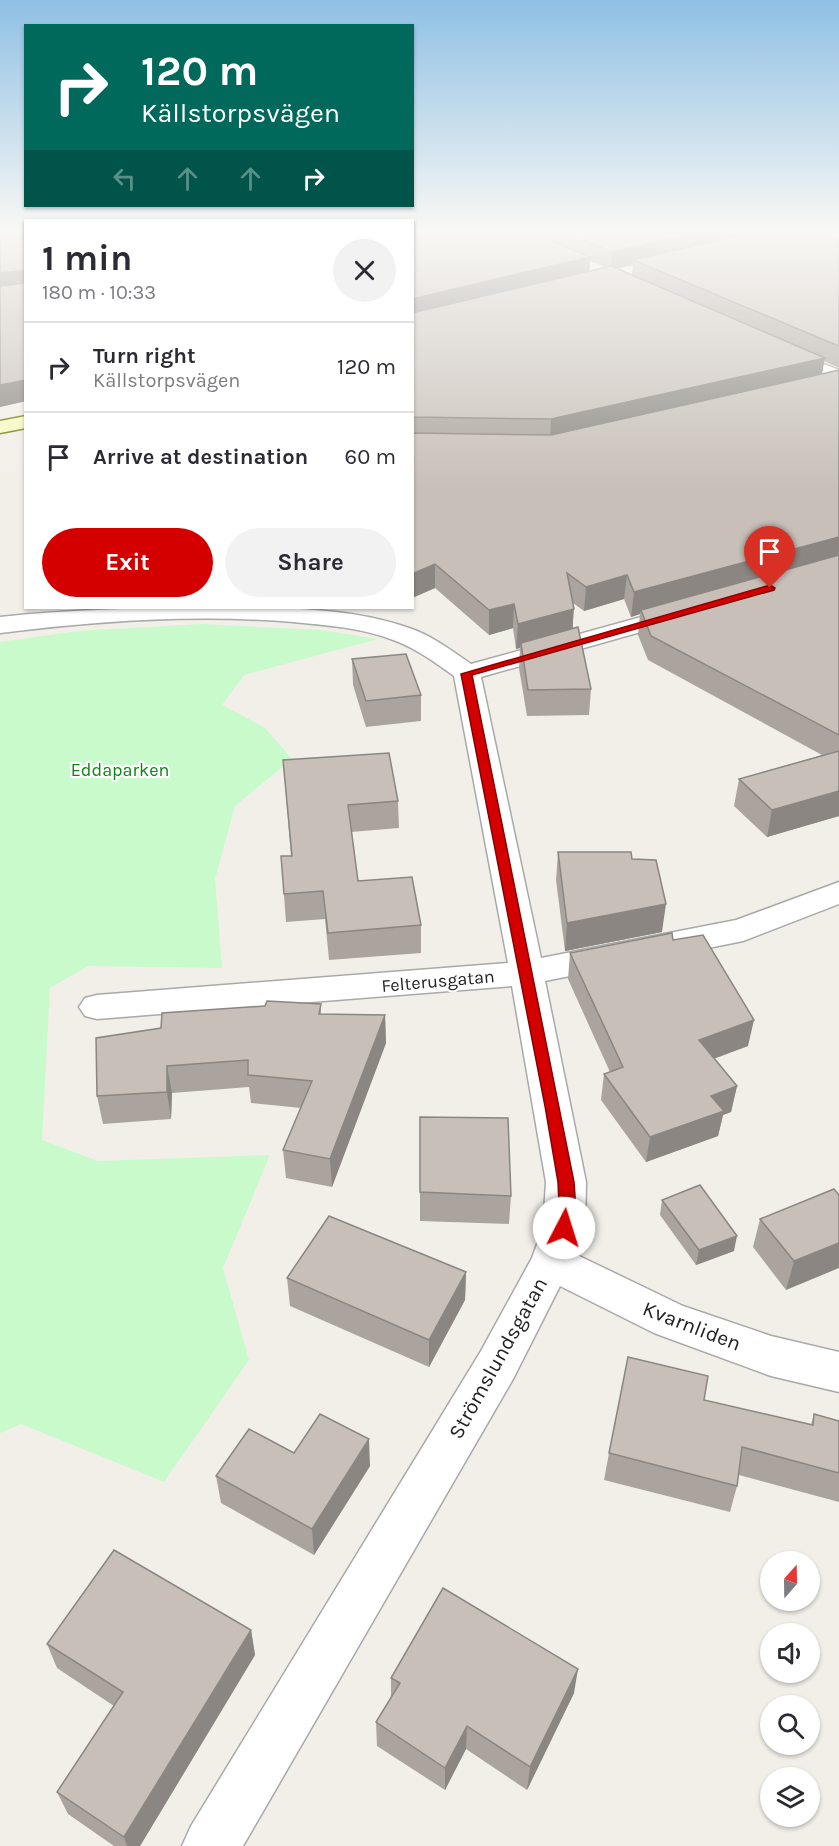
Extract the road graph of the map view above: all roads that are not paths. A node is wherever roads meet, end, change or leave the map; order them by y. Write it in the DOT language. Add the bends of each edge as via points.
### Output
graph roads {
  1 [pos="764,344"];
  2 [pos="839,377"];
  3 [pos="839,382"];
  4 [pos="816,388"];
  5 [pos="24,422"];
  6 [pos="0,427"];
  7 [pos="701,608"];
  8 [pos="0,625"];
  9 [pos="466,674"];
  10 [pos="839,892"];
  11 [pos="526,973"];
  12 [pos="97,1007"];
  13 [pos="551,1262"];
  14 [pos="839,1372"];
  15 [pos="211,1846"];
  1 -- 2 [label="street"];
  3 -- 4 [label="street"];
  5 -- 6 [label="street"];
  7 -- 9 [label="street"];
  8 -- 9 [label="street" via="169,610 299,615 404,635 428,646"];
  9 -- 11 [label="street, Strömslundsgatan"];
  10 -- 11 [label="street, Felterusgatan" via="743,930"];
  11 -- 12 [label="street, Felterusgatan"];
  11 -- 13 [label="street, Strömslundsgatan" via="566,1182 564,1228"];
  13 -- 14 [label="street, Kvarnliden" via="669,1320 771,1356"];
  13 -- 15 [label="street, Strömslundsgatan" via="497,1365"];
}
